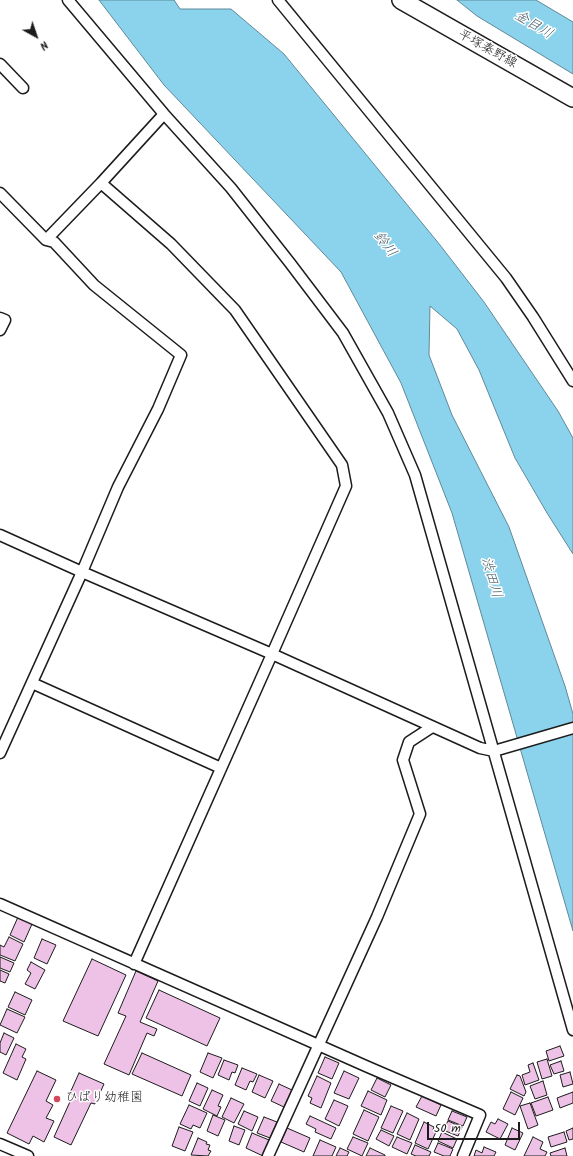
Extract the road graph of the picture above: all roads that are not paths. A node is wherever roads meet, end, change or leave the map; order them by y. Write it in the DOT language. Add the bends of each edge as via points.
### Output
graph roads {
  1 [pos="68,0"];
  2 [pos="278,0"];
  3 [pos="401,0"];
  4 [pos="0,64"];
  5 [pos="23,88"];
  6 [pos="573,98"];
  7 [pos="164,114"];
  8 [pos="101,183"];
  9 [pos="1,197"];
  10 [pos="46,240"];
  11 [pos="0,318"];
  12 [pos="0,330"];
  13 [pos="573,381"];
  14 [pos="0,535"];
  15 [pos="82,572"];
  16 [pos="272,654"];
  17 [pos="32,683"];
  18 [pos="432,727"];
  19 [pos="573,728"];
  20 [pos="494,751"];
  21 [pos="0,754"];
  22 [pos="222,768"];
  23 [pos="0,904"];
  24 [pos="134,964"];
  25 [pos="573,1030"];
  26 [pos="318,1044"];
  27 [pos="0,1144"];
  28 [pos="11,1153"];
  29 [pos="28,1156"];
  30 [pos="268,1156"];
  31 [pos="463,1156"];
  1 -- 7 [label="street"];
  2 -- 13 [label="street" via="506,278"];
  3 -- 6 [label="main road, 平塚秦野線"];
  4 -- 5 [label="street"];
  7 -- 8 [label="street"];
  7 -- 20 [label="street" via="231,188 343,333 388,413 415,475"];
  8 -- 10 [label="street"];
  8 -- 16 [label="street" via="171,244 235,310 342,466 346,486"];
  9 -- 10 [label="street"];
  10 -- 15 [label="street" via="54,242 94,285 182,355 118,487"];
  11 -- 12 [label="street" via="5,320"];
  14 -- 15 [label="street"];
  15 -- 16 [label="street"];
  15 -- 17 [label="street"];
  16 -- 18 [label="street"];
  16 -- 22 [label="street"];
  17 -- 21 [label="street"];
  17 -- 22 [label="street"];
  18 -- 20 [label="street" via="480,748"];
  18 -- 26 [label="street" via="409,742 403,760 420,814 377,917"];
  19 -- 20 [label="street"];
  20 -- 25 [label="street"];
  22 -- 24 [label="street"];
  23 -- 24 [label="street"];
  24 -- 26 [label="street"];
  26 -- 30 [label="street"];
  26 -- 31 [label="street" via="480,1115"];
  27 -- 28 [label="street"];
  28 -- 29 [label="street"];
}
